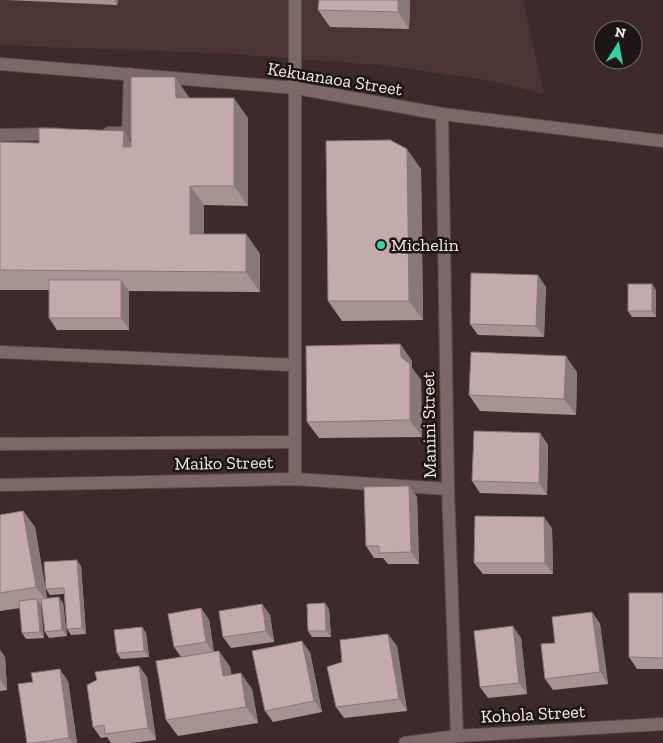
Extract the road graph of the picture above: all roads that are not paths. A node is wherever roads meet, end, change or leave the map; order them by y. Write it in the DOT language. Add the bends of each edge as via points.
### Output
graph roads {
  1 [pos="295,0"];
  2 [pos="0,64"];
  3 [pos="130,74"];
  4 [pos="296,88"];
  5 [pos="442,114"];
  6 [pos="98,133"];
  7 [pos="69,134"];
  8 [pos="0,135"];
  9 [pos="663,141"];
  10 [pos="0,352"];
  11 [pos="294,365"];
  12 [pos="295,442"];
  13 [pos="0,444"];
  14 [pos="295,479"];
  15 [pos="0,485"];
  16 [pos="448,489"];
  17 [pos="663,724"];
  18 [pos="457,736"];
  19 [pos="405,743"];
  1 -- 4 [label="street"];
  2 -- 3 [label="street, Kekuanaoa Street"];
  3 -- 4 [label="street, Kekuanaoa Street"];
  3 -- 6 [label="street" via="128,133"];
  4 -- 5 [label="street, Kekuanaoa Street"];
  4 -- 11 [label="street"];
  5 -- 9 [label="street, Kekuanaoa Street"];
  5 -- 16 [label="street, Manini Street"];
  7 -- 8 [label="street"];
  10 -- 11 [label="street"];
  11 -- 12 [label="street"];
  12 -- 13 [label="street"];
  12 -- 14 [label="street"];
  14 -- 15 [label="street, Maiko Street"];
  14 -- 16 [label="street, Maiko Street"];
  16 -- 18 [label="street, Manini Street"];
  17 -- 18 [label="street, Kohola Street"];
  18 -- 19 [label="street, Kohola Street"];
}
